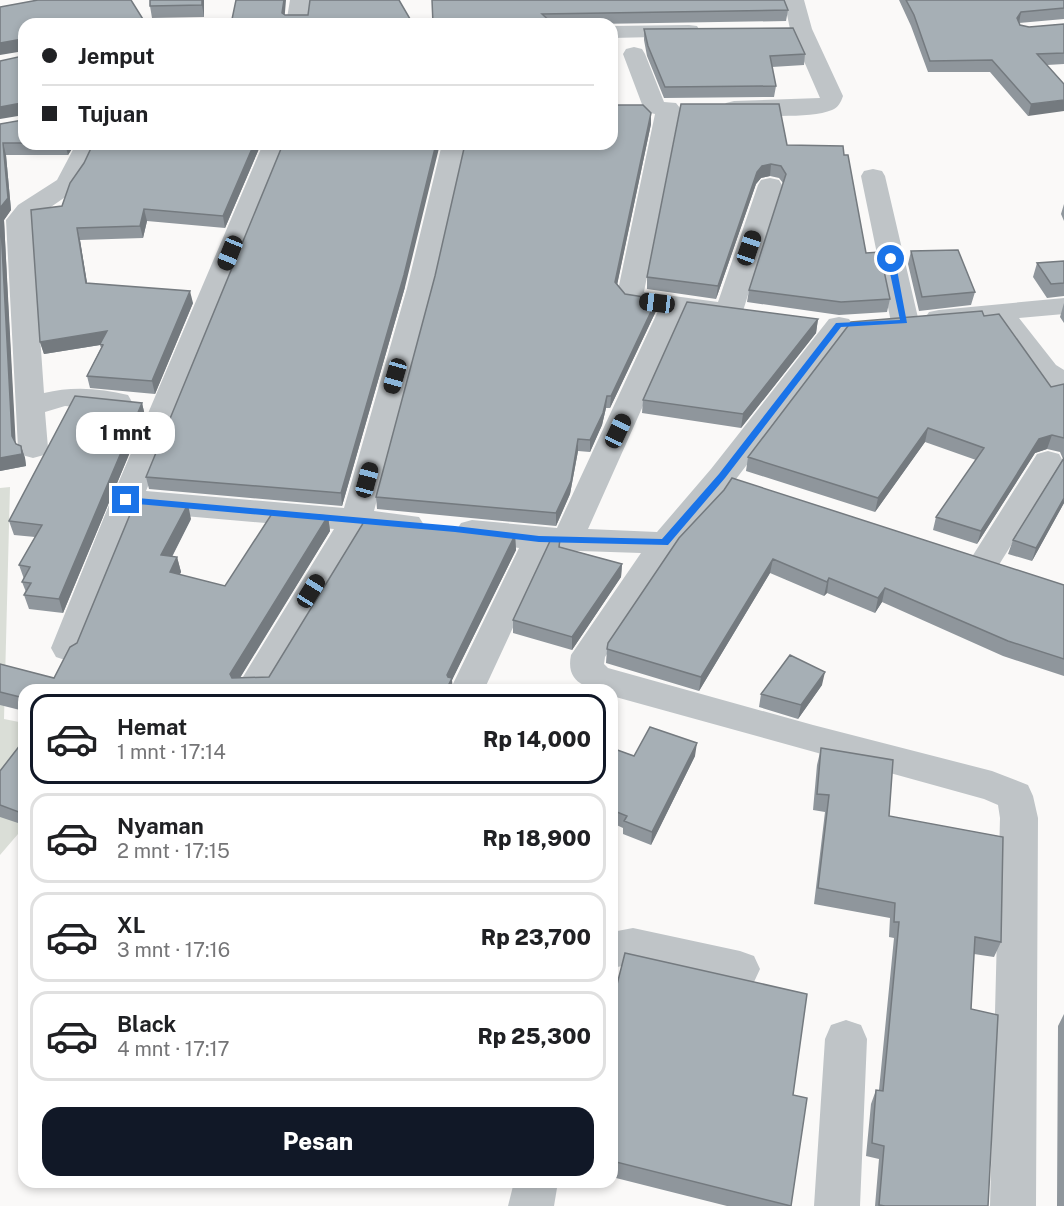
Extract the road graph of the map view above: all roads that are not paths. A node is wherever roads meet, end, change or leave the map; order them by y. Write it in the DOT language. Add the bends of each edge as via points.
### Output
graph roads {
  1 [pos="300,0"];
  2 [pos="794,0"];
  3 [pos="298,18"];
  4 [pos="778,29"];
  5 [pos="801,29"];
  6 [pos="707,31"];
  7 [pos="618,33"];
  8 [pos="634,54"];
  9 [pos="672,107"];
  10 [pos="85,150"];
  11 [pos="273,150"];
  12 [pos="453,150"];
  13 [pos="873,176"];
  14 [pos="770,185"];
  15 [pos="674,305"];
  16 [pos="1064,306"];
  17 [pos="1000,312"];
  18 [pos="806,320"];
  19 [pos="872,323"];
  20 [pos="1064,384"];
  21 [pos="167,406"];
  22 [pos="29,407"];
  23 [pos="33,448"];
  24 [pos="1048,461"];
  25 [pos="722,476"];
  26 [pos="755,487"];
  27 [pos="126,500"];
  28 [pos="356,520"];
  29 [pos="554,539"];
  30 [pos="665,543"];
  31 [pos="986,560"];
  32 [pos="68,648"];
  33 [pos="256,684"];
  34 [pos="470,684"];
  35 [pos="618,950"];
  36 [pos="740,969"];
  37 [pos="846,1039"];
  38 [pos="535,1188"];
  39 [pos="531,1206"];
  40 [pos="837,1206"];
  41 [pos="1013,1206"];
  1 -- 3 [label="street"];
  2 -- 5 [label="street"];
  4 -- 5 [label="street"];
  5 -- 9 [label="street" via="832,96 829,103 817,107"];
  6 -- 7 [label="street"];
  8 -- 9 [label="street"];
  9 -- 15 [label="street" via="630,295 640,301"];
  10 -- 22 [label="street" via="66,185 27,210 19,220"];
  11 -- 21 [label="street"];
  12 -- 28 [label="street" via="420,288"];
  13 -- 19 [label="street"];
  14 -- 15 [label="street" via="739,312"];
  15 -- 29 [label="street"];
  16 -- 17 [label="street"];
  17 -- 19 [label="street"];
  17 -- 20 [label="street" via="1046,370"];
  18 -- 19 [label="street"];
  19 -- 25 [label="street"];
  21 -- 22 [label="street" via="73,398"];
  21 -- 27 [label="street"];
  22 -- 23 [label="street"];
  24 -- 31 [label="street"];
  25 -- 26 [label="street"];
  25 -- 30 [label="street"];
  27 -- 28 [label="street"];
  27 -- 32 [label="street"];
  28 -- 29 [label="street"];
  28 -- 33 [label="street"];
  29 -- 30 [label="street"];
  29 -- 34 [label="street"];
  30 -- 41 [label="street" via="588,655 588,671 597,678 992,786 1015,796 1019,818"];
  35 -- 36 [label="street" via="633,946"];
  37 -- 40 [label="street"];
  38 -- 39 [label="street"];
}
